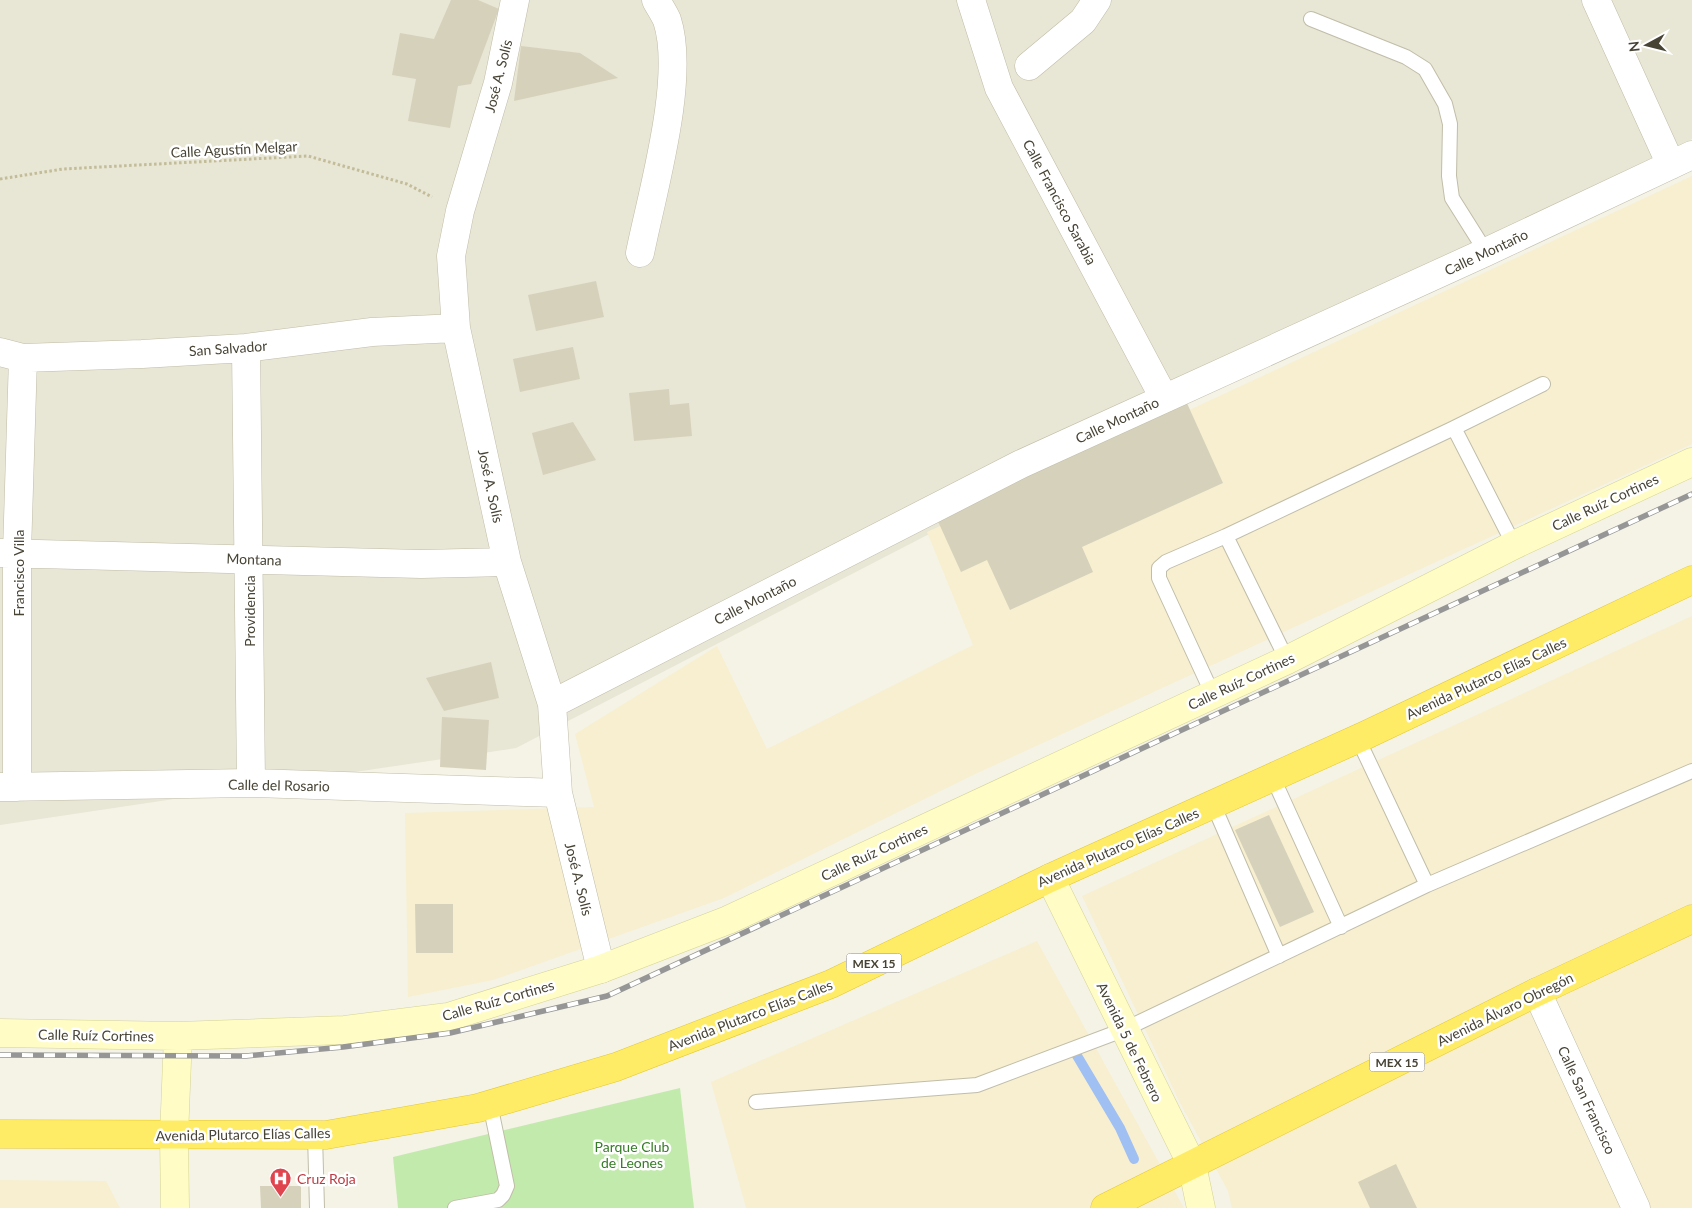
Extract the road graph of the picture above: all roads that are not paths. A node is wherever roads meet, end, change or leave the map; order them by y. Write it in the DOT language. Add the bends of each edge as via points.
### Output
graph roads {
  1 [pos="515,0"];
  2 [pos="656,0"];
  3 [pos="971,0"];
  4 [pos="1097,0"];
  5 [pos="1596,0"];
  6 [pos="1311,18"];
  7 [pos="1029,66"];
  8 [pos="1682,160"];
  9 [pos="1486,252"];
  10 [pos="640,253"];
  11 [pos="456,328"];
  12 [pos="246,348"];
  13 [pos="12,355"];
  14 [pos="1544,384"];
  15 [pos="1164,398"];
  16 [pos="1454,428"];
  17 [pos="1692,462"];
  18 [pos="1226,536"];
  19 [pos="1514,545"];
  20 [pos="9,553"];
  21 [pos="249,558"];
  22 [pos="507,562"];
  23 [pos="1692,580"];
  24 [pos="1287,660"];
  25 [pos="1213,694"];
  26 [pos="552,704"];
  27 [pos="1358,739"];
  28 [pos="1692,771"];
  29 [pos="1272,778"];
  30 [pos="251,783"];
  31 [pos="9,787"];
  32 [pos="558,793"];
  33 [pos="1213,804"];
  34 [pos="1050,878"];
  35 [pos="1427,885"];
  36 [pos="1692,920"];
  37 [pos="1341,927"];
  38 [pos="1279,956"];
  39 [pos="601,969"];
  40 [pos="1537,992"];
  41 [pos="1123,1030"];
  42 [pos="0,1033"];
  43 [pos="178,1036"];
  44 [pos="756,1102"];
  45 [pos="490,1104"];
  46 [pos="0,1134"];
  47 [pos="315,1135"];
  48 [pos="174,1136"];
  49 [pos="1192,1165"];
  50 [pos="175,1208"];
  51 [pos="317,1208"];
  52 [pos="455,1208"];
  53 [pos="1105,1208"];
  54 [pos="1202,1208"];
  55 [pos="1636,1208"];
  1 -- 11 [label="street, José A. Solís" via="498,83 460,211 451,256"];
  2 -- 10 [label="street" via="667,20 673,61 666,127"];
  3 -- 15 [label="street, Calle Francisco Sarabia" via="999,88"];
  4 -- 7 [label="street" via="1083,21"];
  5 -- 8 [label="street"];
  6 -- 9 [label="lane" via="1406,57 1425,69 1445,104 1450,124 1452,198"];
  8 -- 9 [label="street, Calle Montaño"];
  9 -- 15 [label="street, Calle Montaño"];
  11 -- 12 [label="street, San Salvador" via="372,332"];
  11 -- 22 [label="street, José A. Solís"];
  12 -- 13 [label="street, San Salvador"];
  12 -- 21 [label="street, Providencia"];
  13 -- 20 [label="street, Francisco Villa"];
  14 -- 16 [label="lane"];
  15 -- 26 [label="street, Calle Montaño" via="1021,464"];
  16 -- 18 [label="lane"];
  16 -- 19 [label="lane"];
  17 -- 19 [label="street, Calle Ruíz Cortines"];
  18 -- 24 [label="lane"];
  18 -- 25 [label="lane" via="1158,568 1159,578"];
  19 -- 24 [label="street, Calle Ruíz Cortines"];
  20 -- 21 [label="street, Montana"];
  20 -- 31 [label="street, Francisco Villa"];
  21 -- 22 [label="street, Montana" via="421,564"];
  21 -- 30 [label="street, Providencia"];
  22 -- 26 [label="street, José A. Solís"];
  23 -- 27 [label="highway, Avenida Plutarco Elías Calles / MEX 15"];
  24 -- 25 [label="street, Calle Ruíz Cortines"];
  25 -- 39 [label="street, Calle Ruíz Cortines" via="728,920"];
  26 -- 32 [label="street, José A. Solís"];
  27 -- 29 [label="highway, Avenida Plutarco Elías Calles / MEX 15"];
  27 -- 35 [label="lane"];
  28 -- 35 [label="lane"];
  29 -- 33 [label="highway, Avenida Plutarco Elías Calles / MEX 15"];
  29 -- 37 [label="lane"];
  30 -- 31 [label="street, Calle del Rosario"];
  30 -- 32 [label="street, Calle del Rosario"];
  32 -- 39 [label="street, José A. Solís"];
  33 -- 34 [label="highway, Avenida Plutarco Elías Calles / MEX 15"];
  33 -- 38 [label="lane"];
  34 -- 41 [label="street, Avenida 5 de Febrero"];
  34 -- 45 [label="highway, Avenida Plutarco Elías Calles / MEX 15" via="831,984 616,1067"];
  35 -- 37 [label="lane"];
  36 -- 40 [label="highway, Avenida Álvaro Obregón / MEX 15"];
  37 -- 38 [label="lane"];
  38 -- 41 [label="lane"];
  39 -- 43 [label="street, Calle Ruíz Cortines" via="448,1017 344,1030"];
  40 -- 49 [label="highway, Avenida Álvaro Obregón / MEX 15"];
  40 -- 55 [label="street, Calle San Francisco"];
  41 -- 44 [label="lane" via="977,1085"];
  41 -- 49 [label="street, Avenida 5 de Febrero"];
  42 -- 43 [label="street, Calle Ruíz Cortines"];
  43 -- 48 [label="street"];
  45 -- 47 [label="highway, Avenida Plutarco Elías Calles / MEX 15" via="336,1134"];
  45 -- 52 [label="lane" via="507,1186 498,1200"];
  46 -- 48 [label="highway, Avenida Plutarco Elías Calles / MEX 15"];
  47 -- 48 [label="highway, Avenida Plutarco Elías Calles / MEX 15"];
  47 -- 51 [label="lane"];
  48 -- 50 [label="street"];
  49 -- 53 [label="highway, Avenida Álvaro Obregón / MEX 15"];
  49 -- 54 [label="street, Avenida 5 de Febrero"];
}
